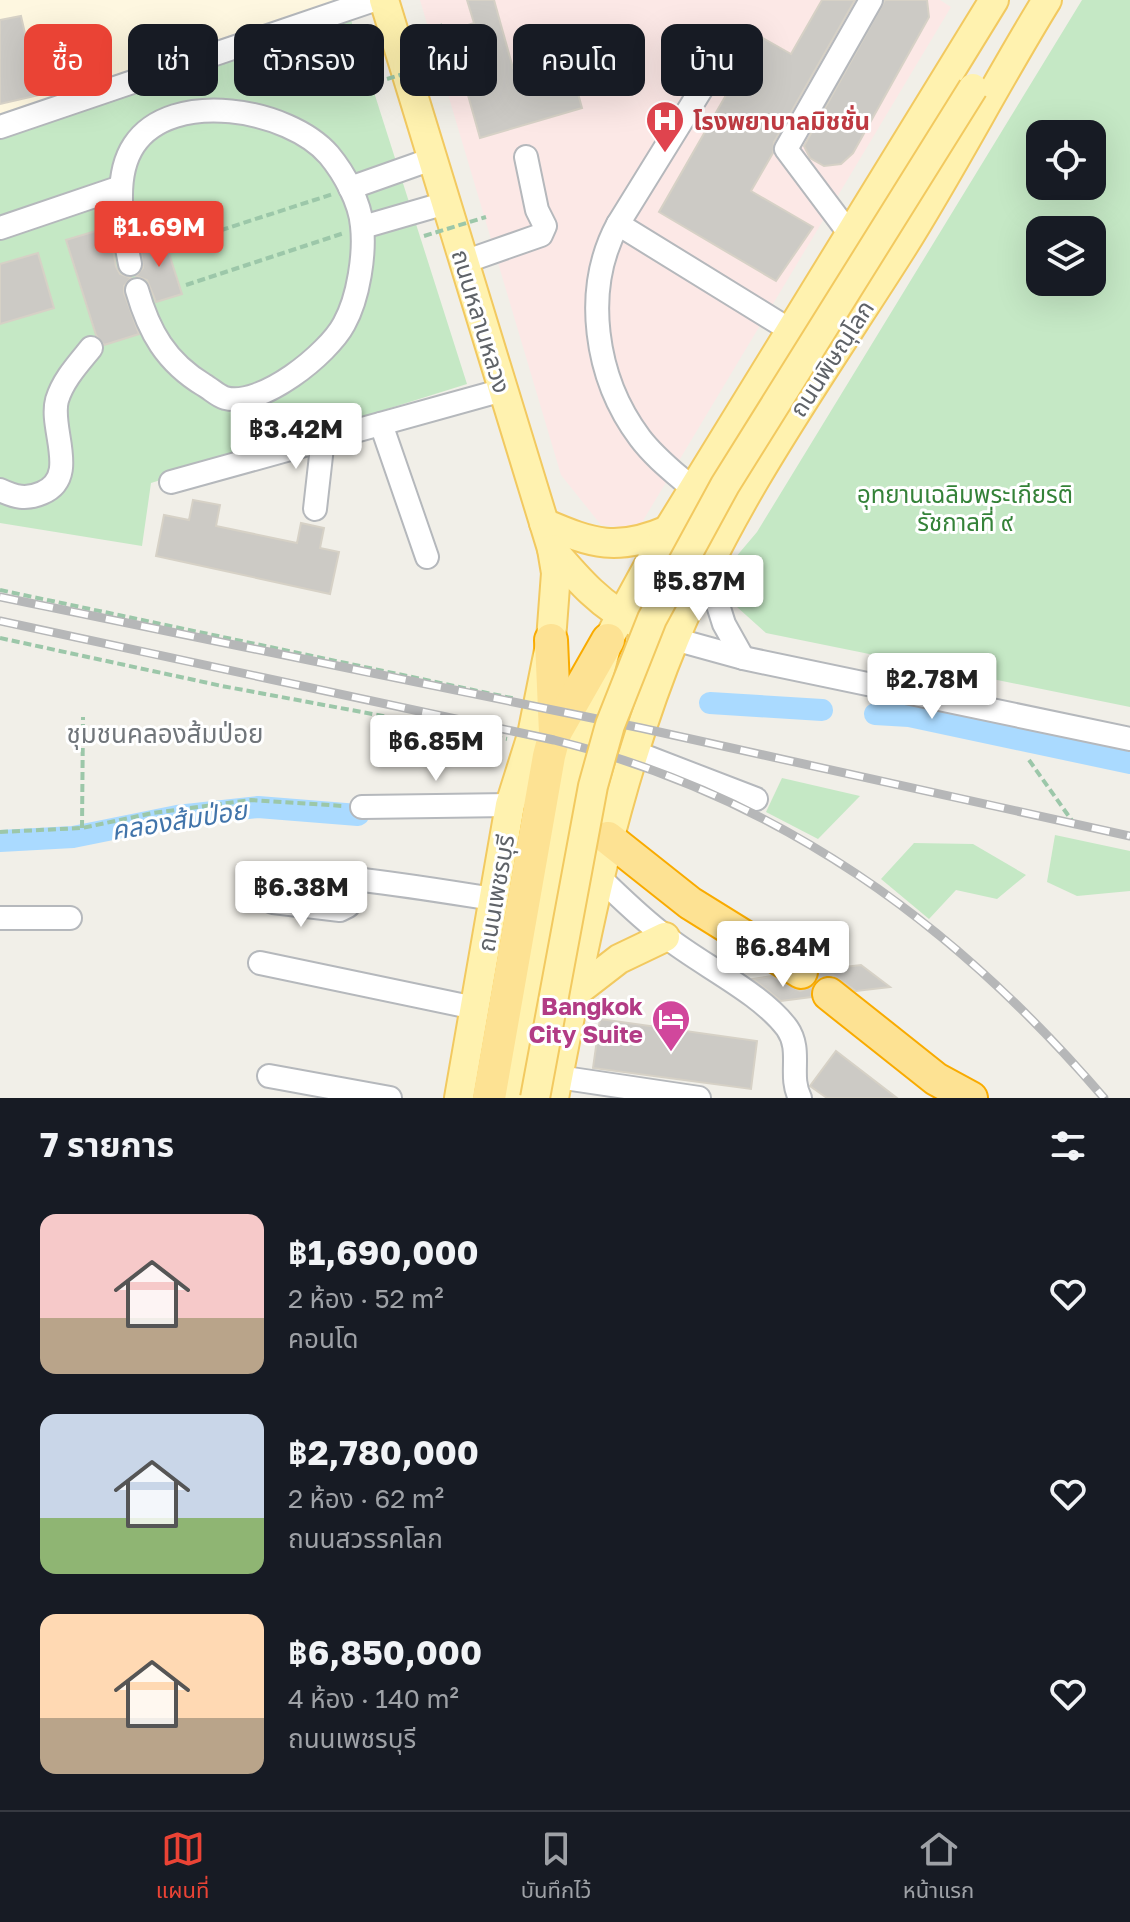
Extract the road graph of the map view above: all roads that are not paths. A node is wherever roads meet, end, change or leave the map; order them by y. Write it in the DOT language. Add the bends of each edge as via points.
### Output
graph roads {
  1 [pos="374,0"];
  2 [pos="384,0"];
  3 [pos="871,0"];
  4 [pos="994,0"];
  5 [pos="1028,0"];
  6 [pos="1047,0"];
  7 [pos="697,96"];
  8 [pos="0,127"];
  9 [pos="526,157"];
  10 [pos="432,159"];
  11 [pos="121,187"];
  12 [pos="350,188"];
  13 [pos="446,203"];
  14 [pos="618,224"];
  15 [pos="0,228"];
  16 [pos="362,228"];
  17 [pos="849,233"];
  18 [pos="464,262"];
  19 [pos="130,264"];
  20 [pos="137,290"];
  21 [pos="790,330"];
  22 [pos="91,348"];
  23 [pos="503,390"];
  24 [pos="381,424"];
  25 [pos="323,438"];
  26 [pos="171,482"];
  27 [pos="693,489"];
  28 [pos="0,490"];
  29 [pos="315,509"];
  30 [pos="668,530"];
  31 [pos="548,536"];
  32 [pos="427,557"];
  33 [pos="706,567"];
  34 [pos="614,628"];
  35 [pos="674,639"];
  36 [pos="551,640"];
  37 [pos="743,658"];
  38 [pos="639,735"];
  39 [pos="542,738"];
  40 [pos="1130,739"];
  41 [pos="756,799"];
  42 [pos="510,805"];
  43 [pos="362,807"];
  44 [pos="561,829"];
  45 [pos="608,838"];
  46 [pos="601,879"];
  47 [pos="357,880"];
  48 [pos="493,899"];
  49 [pos="0,918"];
  50 [pos="70,918"];
  51 [pos="665,937"];
  52 [pos="260,963"];
  53 [pos="801,972"];
  54 [pos="575,993"];
  55 [pos="829,994"];
  56 [pos="475,1008"];
  57 [pos="269,1076"];
  58 [pos="556,1088"];
  59 [pos="944,1088"];
  60 [pos="676,1096"];
  61 [pos="390,1098"];
  62 [pos="459,1098"];
  63 [pos="489,1098"];
  64 [pos="510,1098"];
  65 [pos="535,1098"];
  66 [pos="699,1098"];
  67 [pos="800,1098"];
  68 [pos="971,1098"];
  1 -- 8 [label="street"];
  2 -- 10 [label="main road, ถนนหลานหลวง"];
  3 -- 17 [label="street" via="786,149"];
  4 -- 17 [label="main road, ถนนพิษณุโลก"];
  5 -- 65 [label="main road, bridge" via="725,485 652,619 610,725 593,786"];
  6 -- 33 [label="main road, ถนนพิษณุโลก" via="904,245 750,483"];
  7 -- 14 [label="street"];
  9 -- 18 [label="street" via="545,226 541,235"];
  10 -- 12 [label="street"];
  10 -- 13 [label="main road, ถนนหลานหลวง"];
  11 -- 12 [label="street" via="133,147 150,127 171,116 239,111 298,132 328,154"];
  11 -- 15 [label="street"];
  11 -- 19 [label="street"];
  12 -- 16 [label="street"];
  13 -- 16 [label="street"];
  13 -- 18 [label="main road, ถนนหลานหลวง"];
  14 -- 21 [label="street"];
  14 -- 27 [label="street" via="604,250 596,292 604,358 641,440"];
  16 -- 20 [label="street" via="360,271 343,325 311,361 271,390 250,396 226,399 185,374 155,341"];
  17 -- 21 [label="main road, ถนนพิษณุโลก"];
  18 -- 23 [label="main road, ถนนหลานหลวง"];
  21 -- 27 [label="main road, ถนนพิษณุโลก"];
  22 -- 28 [label="street" via="66,379 56,403 62,468 55,482 30,497"];
  23 -- 24 [label="street"];
  23 -- 31 [label="main road, ถนนหลานหลวง"];
  24 -- 25 [label="street"];
  24 -- 32 [label="street"];
  25 -- 26 [label="street"];
  25 -- 29 [label="street"];
  27 -- 30 [label="main road, ถนนพิษณุโลก"];
  30 -- 31 [label="main road" via="625,544"];
  30 -- 34 [label="main road, ถนนพิษณุโลก"];
  31 -- 34 [label="main road, ถนนหลานหลวง"];
  31 -- 36 [label="main road, ถนนเพชรบุรี" via="556,573"];
  33 -- 35 [label="main road, ถนนพิษณุโลก"];
  33 -- 37 [label="street" via="724,624"];
  34 -- 35 [label="main road, ถนนหลานหลวง"];
  34 -- 38 [label="main road"];
  34 -- 39 [label="highway"];
  34 -- 44 [label="main road, ถนนพิษณุโลก"];
  35 -- 37 [label="street"];
  35 -- 38 [label="main road, ถนนพิษณุโลก"];
  36 -- 39 [label="highway"];
  36 -- 39 [label="main road, ถนนเพชรบุรี" via="538,704"];
  37 -- 40 [label="street"];
  38 -- 41 [label="street"];
  38 -- 45 [label="main road"];
  39 -- 42 [label="main road, ถนนเพชรบุรี"];
  39 -- 63 [label="highway" via="538,811"];
  42 -- 43 [label="street"];
  42 -- 48 [label="main road, ถนนเพชรบุรี"];
  44 -- 45 [label="main road"];
  44 -- 64 [label="main road"];
  45 -- 46 [label="main road"];
  45 -- 53 [label="highway" via="690,903"];
  46 -- 51 [label="street"];
  46 -- 54 [label="main road"];
  47 -- 48 [label="street"];
  48 -- 56 [label="main road, ถนนเพชรบุรี"];
  49 -- 50 [label="street"];
  51 -- 54 [label="main road" via="619,959"];
  51 -- 67 [label="street" via="786,1027 797,1056 793,1085"];
  52 -- 56 [label="street"];
  54 -- 58 [label="main road"];
  55 -- 59 [label="highway"];
  56 -- 62 [label="main road, ถนนเพชรบุรี"];
  57 -- 61 [label="street"];
  58 -- 60 [label="street"];
  59 -- 68 [label="highway"];
  60 -- 66 [label="street"];
}
